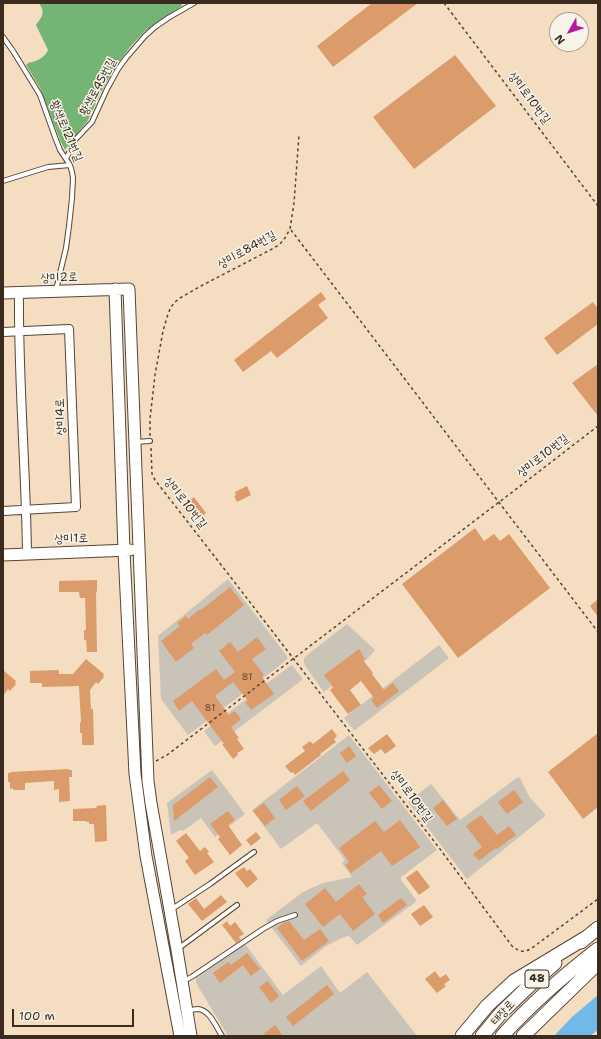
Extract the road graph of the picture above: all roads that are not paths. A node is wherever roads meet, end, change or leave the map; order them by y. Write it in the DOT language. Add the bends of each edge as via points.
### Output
graph roads {
  1 [pos="194,3"];
  2 [pos="3,36"];
  3 [pos="66,159"];
  4 [pos="70,165"];
  5 [pos="3,181"];
  6 [pos="115,289"];
  7 [pos="56,290"];
  8 [pos="19,292"];
  9 [pos="3,293"];
  10 [pos="18,331"];
  11 [pos="3,332"];
  12 [pos="150,441"];
  13 [pos="136,442"];
  14 [pos="27,510"];
  15 [pos="3,511"];
  16 [pos="140,549"];
  17 [pos="124,550"];
  18 [pos="27,554"];
  19 [pos="3,555"];
  20 [pos="254,852"];
  21 [pos="237,905"];
  22 [pos="170,911"];
  23 [pos="295,915"];
  24 [pos="598,928"];
  25 [pos="587,937"];
  26 [pos="598,949"];
  27 [pos="177,950"];
  28 [pos="598,963"];
  29 [pos="182,982"];
  30 [pos="187,1011"];
  31 [pos="180,1036"];
  32 [pos="191,1036"];
  33 [pos="222,1036"];
  34 [pos="462,1036"];
  35 [pos="482,1036"];
  36 [pos="502,1036"];
  37 [pos="523,1036"];
  1 -- 3 [label="lane, 황색로45번길" via="155,27 126,58 107,88 92,122 73,144"];
  2 -- 3 [label="lane, 황색로121번길" via="40,95 60,150"];
  3 -- 4 [label="lane, 황색로121번길"];
  4 -- 5 [label="lane" via="48,167"];
  4 -- 7 [label="lane, 황색로121번길" via="73,178 69,226"];
  6 -- 7 [label="street, 상미2로"];
  6 -- 13 [label="street" via="129,288"];
  6 -- 17 [label="street"];
  7 -- 8 [label="street, 상미2로"];
  8 -- 9 [label="street, 상미2로"];
  8 -- 10 [label="street"];
  10 -- 11 [label="street, 상미4로"];
  10 -- 14 [label="street"];
  10 -- 14 [label="street, 상미4로" via="69,329 76,507"];
  12 -- 13 [label="lane"];
  13 -- 16 [label="street"];
  14 -- 15 [label="street, 상미4로"];
  14 -- 18 [label="street"];
  16 -- 17 [label="street, 상미1로"];
  16 -- 22 [label="street" via="147,764 151,803"];
  17 -- 18 [label="street, 상미1로"];
  17 -- 31 [label="street" via="136,781 146,856"];
  18 -- 19 [label="street, 상미1로"];
  20 -- 22 [label="lane"];
  21 -- 27 [label="lane"];
  22 -- 27 [label="street"];
  23 -- 29 [label="lane" via="263,929"];
  24 -- 25 [label="main road, 태장로 / 48"];
  25 -- 34 [label="main road" via="514,981 487,1006"];
  25 -- 35 [label="main road, 태장로 / 48" via="532,983"];
  26 -- 36 [label="main road, 태장로 / 48" via="542,995"];
  27 -- 29 [label="street"];
  28 -- 37 [label="main road"];
  29 -- 30 [label="street"];
  30 -- 32 [label="street"];
  30 -- 33 [label="lane" via="204,1011"];
}
